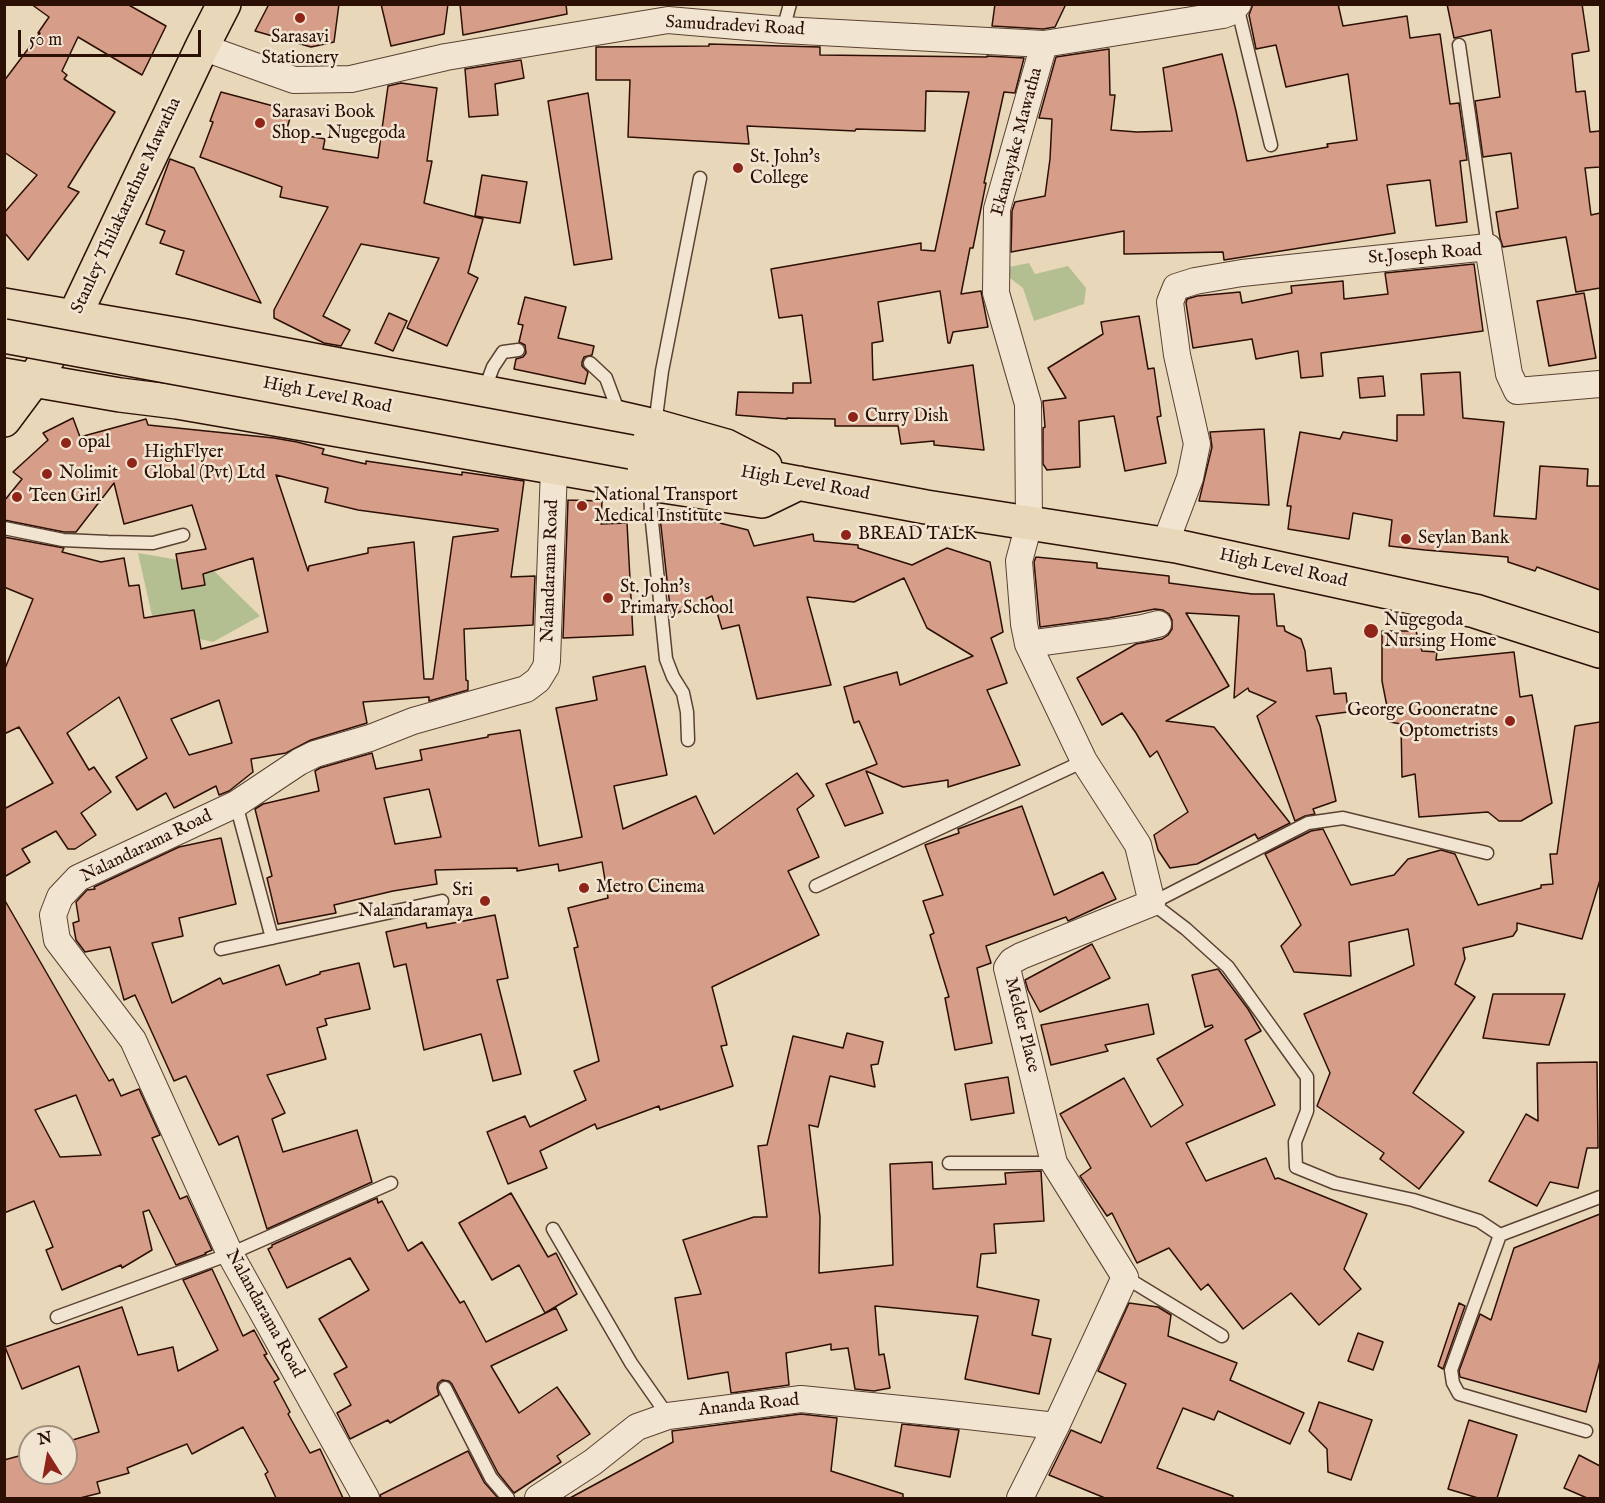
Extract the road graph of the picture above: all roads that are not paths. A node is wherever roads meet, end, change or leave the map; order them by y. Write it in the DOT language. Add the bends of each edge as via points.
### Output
graph roads {
  1 [pos="224,4"];
  2 [pos="790,4"];
  3 [pos="1237,5"];
  4 [pos="783,30"];
  5 [pos="1044,44"];
  6 [pos="1459,45"];
  7 [pos="202,47"];
  8 [pos="1271,145"];
  9 [pos="700,178"];
  10 [pos="1488,247"];
  11 [pos="4,305"];
  12 [pos="74,317"];
  13 [pos="4,336"];
  14 [pos="186,336"];
  15 [pos="518,350"];
  16 [pos="590,363"];
  17 [pos="1600,384"];
  18 [pos="483,392"];
  19 [pos="15,394"];
  20 [pos="177,402"];
  21 [pos="620,418"];
  22 [pos="654,426"];
  23 [pos="554,468"];
  24 [pos="799,483"];
  25 [pos="650,484"];
  26 [pos="1029,524"];
  27 [pos="4,528"];
  28 [pos="183,535"];
  29 [pos="1165,544"];
  30 [pos="1158,624"];
  31 [pos="1028,644"];
  32 [pos="1600,651"];
  33 [pos="688,740"];
  34 [pos="1084,761"];
  35 [pos="236,804"];
  36 [pos="1487,853"];
  37 [pos="816,886"];
  38 [pos="442,901"];
  39 [pos="1152,903"];
  40 [pos="272,938"];
  41 [pos="221,949"];
  42 [pos="949,1163"];
  43 [pos="1054,1163"];
  44 [pos="391,1183"];
  45 [pos="1600,1197"];
  46 [pos="553,1229"];
  47 [pos="1500,1235"];
  48 [pos="230,1254"];
  49 [pos="1125,1276"];
  50 [pos="57,1317"];
  51 [pos="1222,1336"];
  52 [pos="445,1388"];
  53 [pos="668,1416"];
  54 [pos="1056,1426"];
  55 [pos="1586,1431"];
  56 [pos="366,1498"];
  57 [pos="508,1498"];
  58 [pos="538,1498"];
  59 [pos="1020,1498"];
  1 -- 7 [label="main road, Stanley Thilakarathne Mawatha"];
  2 -- 4 [label="lane"];
  3 -- 5 [label="street, Samudradevi Road" via="1223,15"];
  3 -- 8 [label="lane"];
  4 -- 5 [label="street, Samudradevi Road"];
  4 -- 7 [label="street, Samudradevi Road" via="668,20 446,57 351,79 294,80"];
  5 -- 26 [label="street, Ekanayake Mawatha" via="997,209 996,293 1028,404"];
  6 -- 10 [label="lane"];
  7 -- 12 [label="main road, Stanley Thilakarathne Mawatha"];
  9 -- 22 [label="lane"];
  10 -- 17 [label="street, St.Joseph Road" via="1509,374 1517,391"];
  10 -- 29 [label="street, St.Joseph Road" via="1242,273 1176,287 1170,302 1197,444 1190,478"];
  11 -- 12 [label="main road"];
  12 -- 14 [label="main road"];
  12 -- 19 [label="main road, Stanley Thilakarathne Mawatha"];
  13 -- 24 [label="main road, High Level Road, bridge"];
  14 -- 18 [label="main road"];
  14 -- 20 [label="main road"];
  15 -- 18 [label="lane" via="503,352"];
  16 -- 21 [label="lane" via="606,378"];
  18 -- 21 [label="main road"];
  19 -- 20 [label="main road" via="120,395"];
  20 -- 23 [label="main road"];
  21 -- 22 [label="main road"];
  22 -- 24 [label="main road" via="726,446"];
  23 -- 25 [label="main road"];
  23 -- 35 [label="street, Nalandarama Road" via="547,661 538,680 526,689 315,754"];
  24 -- 25 [label="main road" via="762,501"];
  24 -- 26 [label="main road, High Level Road"];
  25 -- 33 [label="lane" via="666,660 682,693"];
  26 -- 29 [label="main road, High Level Road"];
  26 -- 31 [label="street" via="1019,561"];
  27 -- 28 [label="lane" via="63,540 108,542 153,543"];
  29 -- 32 [label="main road, High Level Road" via="1475,610"];
  30 -- 31 [label="street"];
  31 -- 34 [label="street"];
  34 -- 37 [label="lane"];
  34 -- 39 [label="street" via="1138,845"];
  35 -- 40 [label="lane"];
  35 -- 48 [label="street, Nalandarama Road" via="78,878 60,897 53,915 57,940 133,1040"];
  36 -- 39 [label="lane" via="1343,818 1308,823"];
  38 -- 40 [label="lane"];
  39 -- 43 [label="street, Melder Place" via="1021,956 1007,968"];
  39 -- 47 [label="lane" via="1228,967 1307,1077 1307,1111 1295,1142 1296,1167 1335,1183 1413,1200 1479,1221"];
  40 -- 41 [label="lane"];
  42 -- 43 [label="lane"];
  43 -- 49 [label="street, Melder Place"];
  44 -- 48 [label="lane"];
  45 -- 47 [label="lane"];
  46 -- 53 [label="lane"];
  47 -- 55 [label="lane" via="1451,1370 1453,1383 1459,1394"];
  48 -- 50 [label="lane"];
  48 -- 56 [label="street, Nalandarama Road"];
  49 -- 51 [label="lane"];
  49 -- 54 [label="street"];
  52 -- 57 [label="lane" via="491,1478"];
  53 -- 54 [label="street, Ananda Road" via="801,1399"];
  53 -- 58 [label="street, Ananda Road" via="637,1427"];
  54 -- 59 [label="street"];
}
